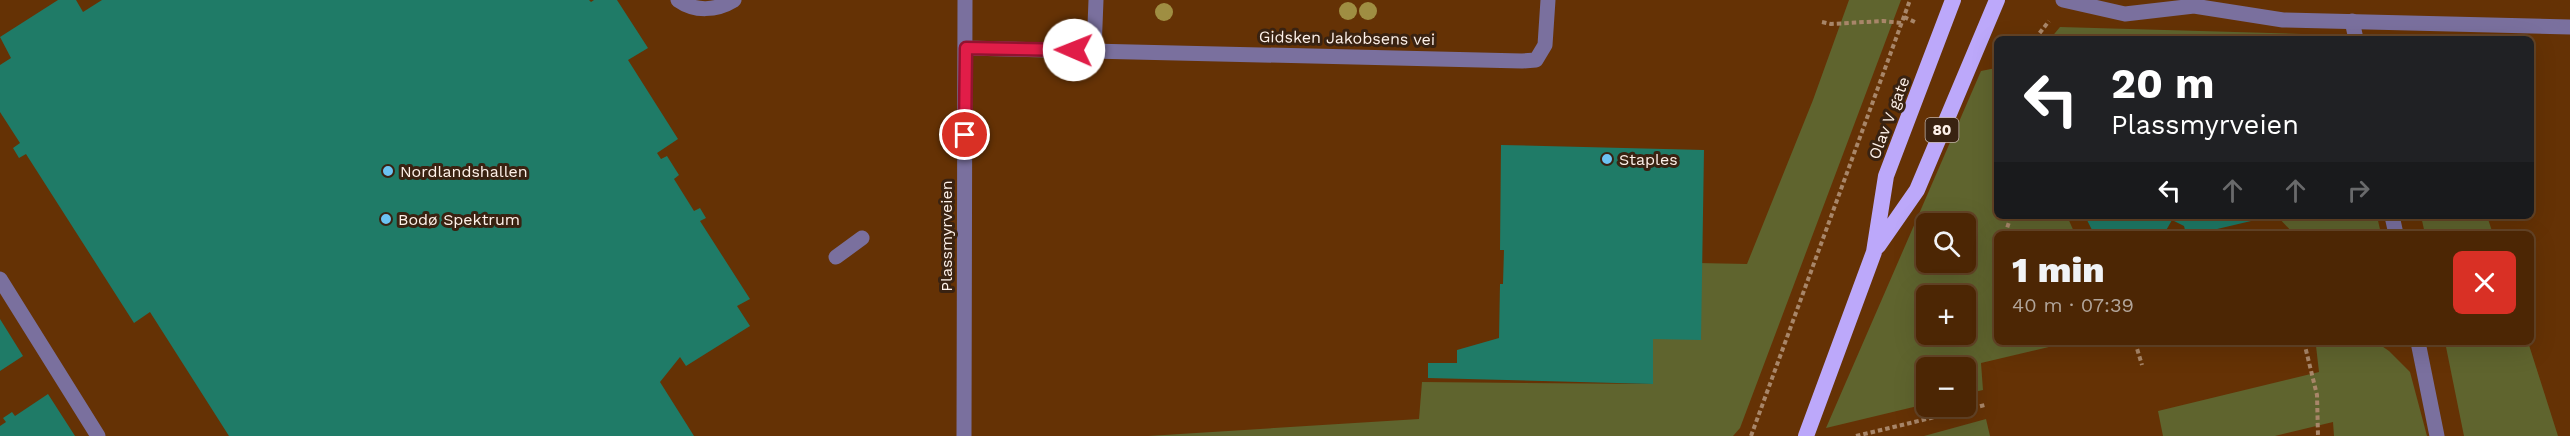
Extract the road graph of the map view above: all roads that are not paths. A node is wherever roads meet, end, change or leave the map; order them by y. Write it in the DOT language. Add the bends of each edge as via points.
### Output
graph roads {
  1 [pos="678,0"];
  2 [pos="734,0"];
  3 [pos="965,0"];
  4 [pos="1096,0"];
  5 [pos="1548,0"];
  6 [pos="1953,0"];
  7 [pos="1997,0"];
  8 [pos="2063,0"];
  9 [pos="2188,3"];
  10 [pos="2352,21"];
  11 [pos="2570,27"];
  12 [pos="2355,36"];
  13 [pos="966,48"];
  14 [pos="1094,51"];
  15 [pos="862,238"];
  16 [pos="1874,252"];
  17 [pos="836,257"];
  18 [pos="0,279"];
  19 [pos="2419,345"];
  20 [pos="98,436"];
  21 [pos="964,436"];
  22 [pos="1806,436"];
  23 [pos="2437,436"];
  1 -- 2 [label="street" via="700,9 716,8"];
  3 -- 13 [label="street, Plassmyrveien"];
  4 -- 14 [label="street"];
  5 -- 14 [label="street, Gidsken Jakobsens vei" via="1545,45 1536,60"];
  6 -- 16 [label="highway, Olav V gate / 80" via="1886,176"];
  7 -- 16 [label="highway, Olav V gate / 80" via="1917,190"];
  8 -- 9 [label="street" via="2125,14"];
  9 -- 10 [label="street" via="2283,20"];
  10 -- 11 [label="street"];
  10 -- 12 [label="street"];
  13 -- 14 [label="street, Gidsken Jakobsens vei"];
  13 -- 21 [label="street, Plassmyrveien"];
  15 -- 17 [label="street"];
  16 -- 22 [label="highway, Olav V gate / 80"];
  18 -- 20 [label="street"];
  19 -- 23 [label="street"];
}
